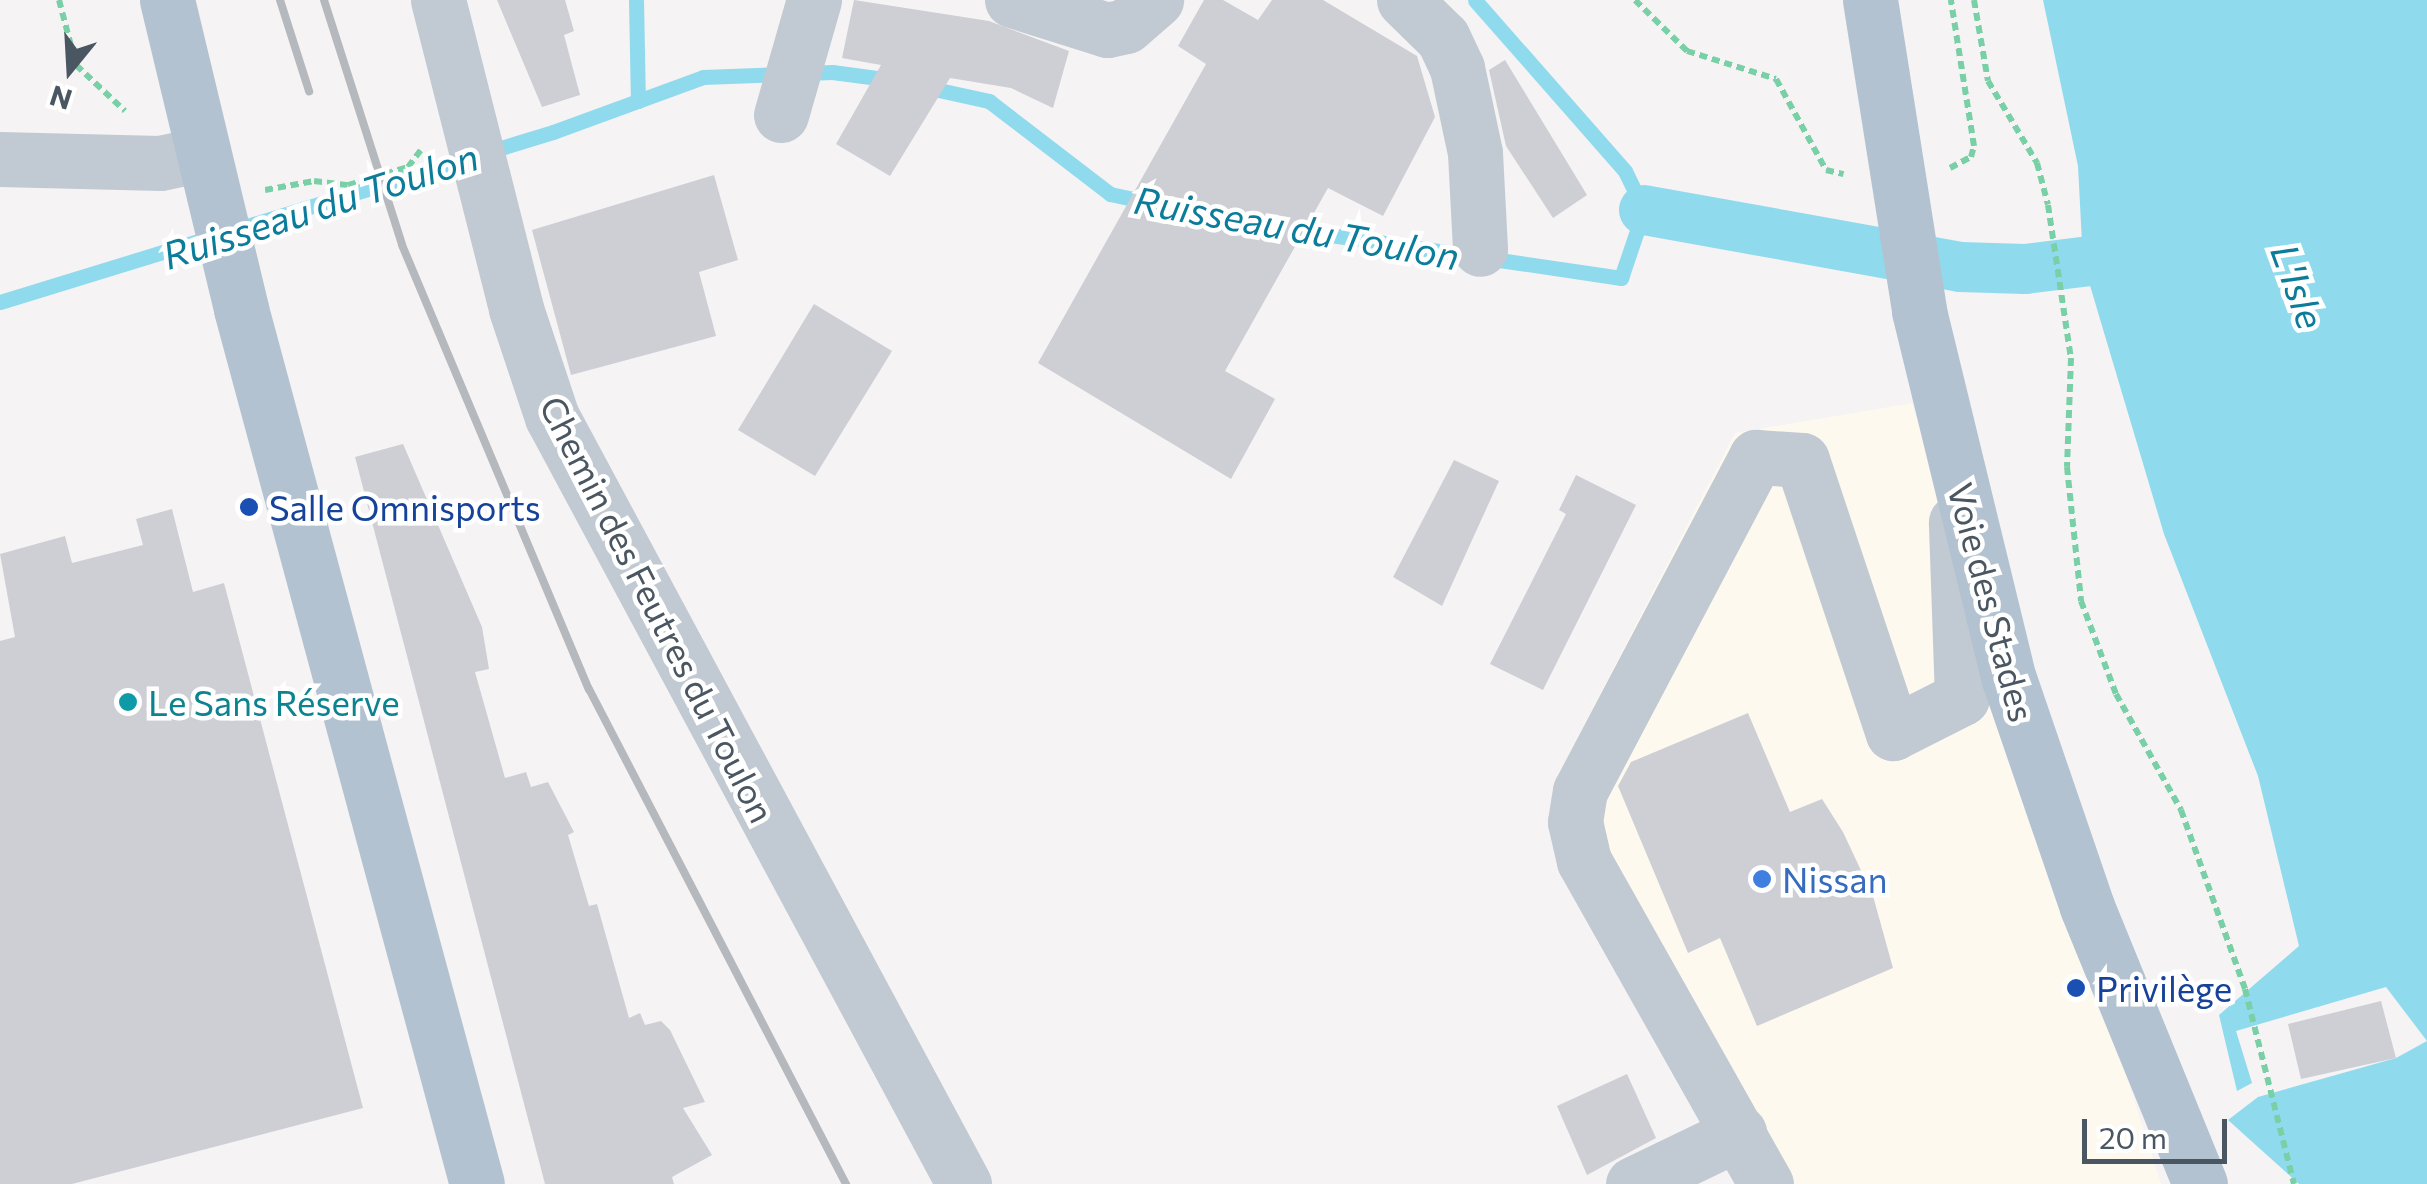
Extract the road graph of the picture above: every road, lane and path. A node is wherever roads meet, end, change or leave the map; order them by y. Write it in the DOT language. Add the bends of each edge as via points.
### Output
graph roads {
  1 [pos="59,0"];
  2 [pos="167,0"];
  3 [pos="438,0"];
  4 [pos="1012,0"];
  5 [pos="1156,0"];
  6 [pos="1404,0"];
  7 [pos="1635,0"];
  8 [pos="1870,0"];
  9 [pos="1952,0"];
  10 [pos="1974,0"];
  11 [pos="808,20"];
  12 [pos="783,108"];
  13 [pos="466,110"];
  14 [pos="0,159"];
  15 [pos="144,162"];
  16 [pos="1940,170"];
  17 [pos="1850,174"];
  18 [pos="210,179"];
  19 [pos="1480,249"];
  20 [pos="1951,446"];
  21 [pos="1739,1133"];
  22 [pos="2199,1183"];
  23 [pos="477,1184"];
  24 [pos="964,1184"];
  25 [pos="1632,1184"];
  26 [pos="1766,1184"];
  27 [pos="2294,1184"];
  1 -- 15 [label="path" via="76,65 136,125"];
  2 -- 18 [label="main road"];
  3 -- 13 [label="street, Chemin des Feutres du Toulon"];
  4 -- 5 [label="street" via="1107,30 1126,26"];
  6 -- 19 [label="street" via="1443,38 1458,68 1475,153"];
  7 -- 17 [label="path" via="1687,50 1776,79 1826,170"];
  8 -- 20 [label="main road, Voie des Stades" via="1900,205"];
  9 -- 16 [label="path" via="1974,146 1958,166"];
  10 -- 27 [label="path" via="1988,80 2037,163 2048,205 2066,328 2066,467 2081,601 2116,694 2182,810 2245,989"];
  11 -- 12 [label="street"];
  13 -- 18 [label="path" via="408,167"];
  13 -- 24 [label="street, Chemin des Feutres du Toulon" via="552,417"];
  14 -- 15 [label="street"];
  15 -- 18 [label="street"];
  18 -- 23 [label="main road"];
  20 -- 21 [label="street" via="1966,685 1955,708 1893,734 1802,460 1756,457 1598,746 1574,822 1610,910"];
  20 -- 22 [label="main road, Voie des Stades" via="2015,698 2087,907"];
  21 -- 25 [label="street"];
  21 -- 26 [label="street"];
}
